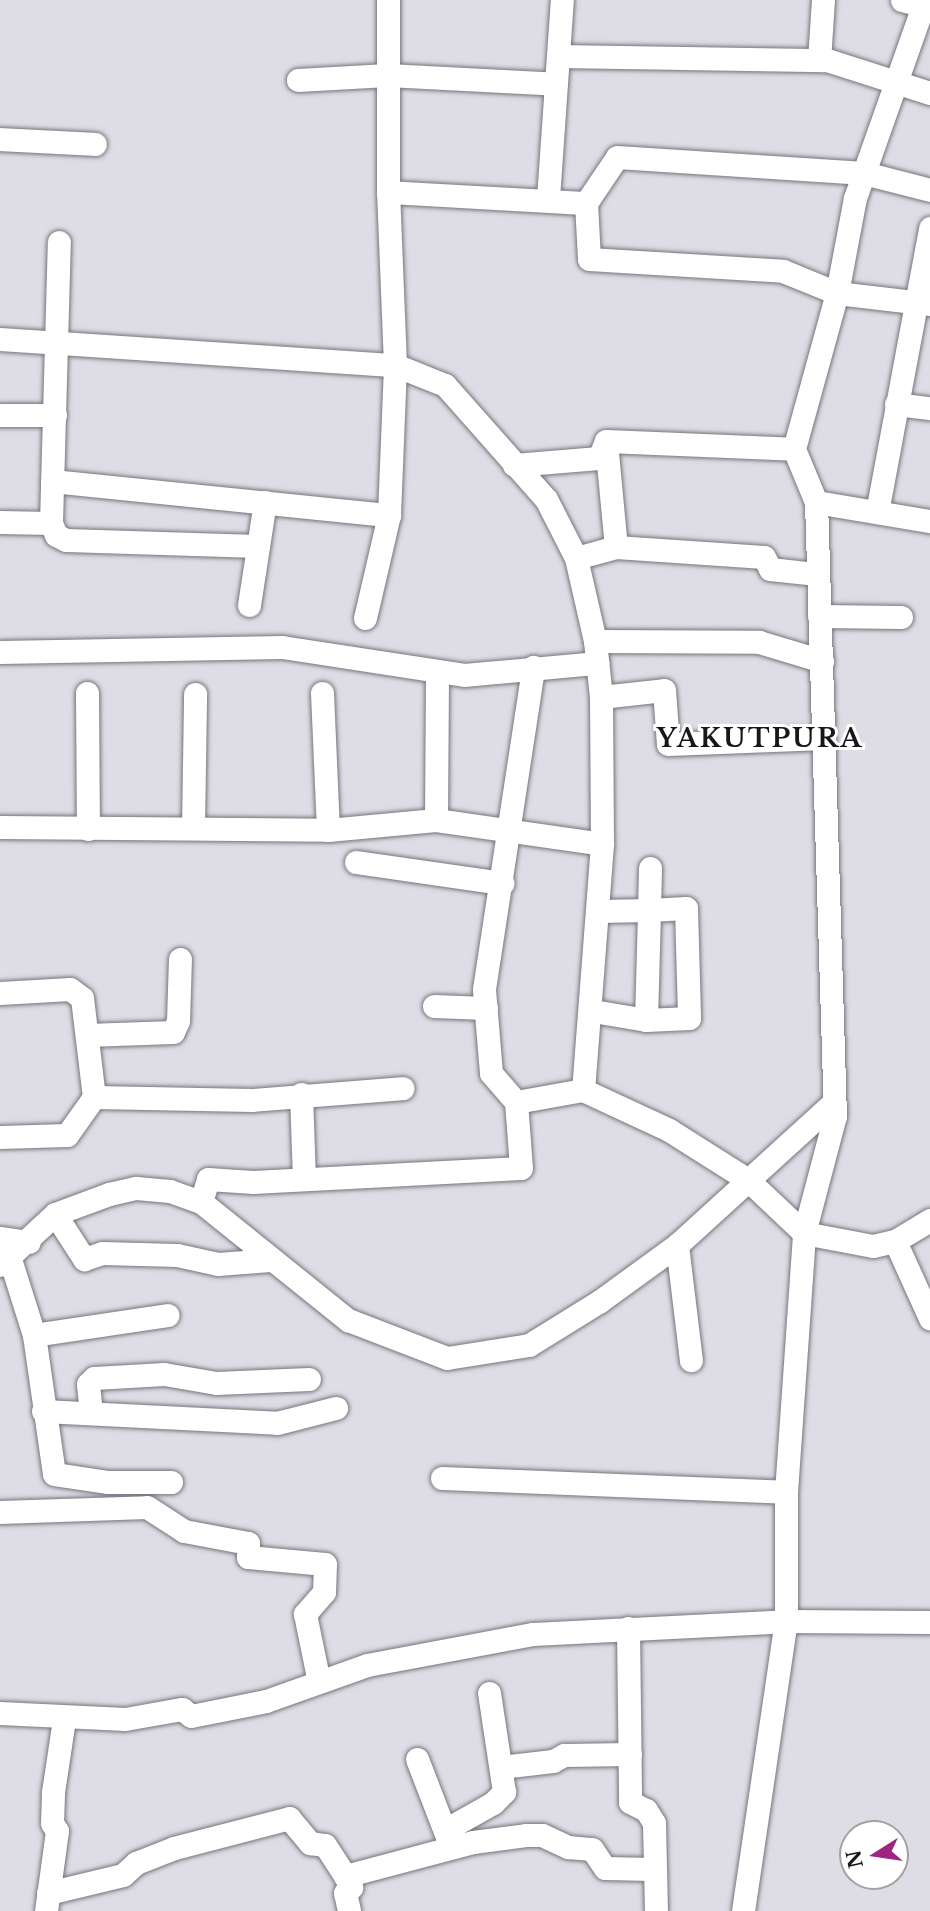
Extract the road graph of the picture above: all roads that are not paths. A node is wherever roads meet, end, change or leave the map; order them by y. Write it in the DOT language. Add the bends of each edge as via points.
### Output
graph roads {
  1 [pos="388,0"];
  2 [pos="562,0"];
  3 [pos="823,0"];
  4 [pos="920,3"];
  5 [pos="558,56"];
  6 [pos="819,60"];
  7 [pos="387,75"];
  8 [pos="298,80"];
  9 [pos="898,82"];
  10 [pos="556,84"];
  11 [pos="930,93"];
  12 [pos="0,139"];
  13 [pos="95,144"];
  14 [pos="864,173"];
  15 [pos="930,190"];
  16 [pos="388,192"];
  17 [pos="548,198"];
  18 [pos="586,203"];
  19 [pos="930,228"];
  20 [pos="59,242"];
  21 [pos="837,293"];
  22 [pos="922,303"];
  23 [pos="0,340"];
  24 [pos="57,343"];
  25 [pos="395,365"];
  26 [pos="896,404"];
  27 [pos="930,408"];
  28 [pos="0,415"];
  29 [pos="55,415"];
  30 [pos="606,441"];
  31 [pos="794,449"];
  32 [pos="514,465"];
  33 [pos="52,481"];
  34 [pos="265,502"];
  35 [pos="816,502"];
  36 [pos="877,512"];
  37 [pos="389,515"];
  38 [pos="930,521"];
  39 [pos="0,522"];
  40 [pos="51,523"];
  41 [pos="258,546"];
  42 [pos="616,547"];
  43 [pos="576,558"];
  44 [pos="815,574"];
  45 [pos="249,604"];
  46 [pos="819,617"];
  47 [pos="901,617"];
  48 [pos="365,618"];
  49 [pos="0,652"];
  50 [pos="596,652"];
  51 [pos="821,661"];
  52 [pos="533,667"];
  53 [pos="437,671"];
  54 [pos="87,693"];
  55 [pos="322,693"];
  56 [pos="195,694"];
  57 [pos="601,698"];
  58 [pos="824,738"];
  59 [pos="436,820"];
  60 [pos="0,827"];
  61 [pos="193,828"];
  62 [pos="88,829"];
  63 [pos="328,830"];
  64 [pos="511,832"];
  65 [pos="603,844"];
  66 [pos="356,862"];
  67 [pos="650,868"];
  68 [pos="502,883"];
  69 [pos="649,910"];
  70 [pos="599,911"];
  71 [pos="180,959"];
  72 [pos="0,993"];
  73 [pos="434,1006"];
  74 [pos="486,1008"];
  75 [pos="593,1011"];
  76 [pos="646,1020"];
  77 [pos="87,1035"];
  78 [pos="403,1088"];
  79 [pos="583,1090"];
  80 [pos="301,1094"];
  81 [pos="94,1097"];
  82 [pos="516,1102"];
  83 [pos="834,1102"];
  84 [pos="0,1137"];
  85 [pos="304,1178"];
  86 [pos="748,1180"];
  87 [pos="201,1202"];
  88 [pos="55,1214"];
  89 [pos="930,1220"];
  90 [pos="804,1233"];
  91 [pos="0,1238"];
  92 [pos="895,1241"];
  93 [pos="29,1242"];
  94 [pos="677,1245"];
  95 [pos="270,1260"];
  96 [pos="5,1262"];
  97 [pos="168,1315"];
  98 [pos="930,1318"];
  99 [pos="34,1335"];
  100 [pos="691,1360"];
  101 [pos="309,1379"];
  102 [pos="336,1408"];
  103 [pos="43,1411"];
  104 [pos="91,1413"];
  105 [pos="54,1474"];
  106 [pos="442,1478"];
  107 [pos="171,1482"];
  108 [pos="786,1492"];
  109 [pos="53,1510"];
  110 [pos="0,1512"];
  111 [pos="786,1622"];
  112 [pos="930,1622"];
  113 [pos="628,1628"];
  114 [pos="319,1682"];
  115 [pos="489,1693"];
  116 [pos="0,1713"];
  117 [pos="65,1719"];
  118 [pos="630,1754"];
  119 [pos="417,1759"];
  120 [pos="501,1767"];
  121 [pos="448,1839"];
  122 [pos="652,1869"];
  123 [pos="345,1876"];
  124 [pos="47,1902"];
  125 [pos="349,1911"];
  126 [pos="656,1911"];
  127 [pos="743,1911"];
  1 -- 7 [label="street"];
  2 -- 5 [label="street"];
  3 -- 6 [label="street"];
  4 -- 9 [label="street"];
  5 -- 6 [label="street"];
  5 -- 10 [label="street"];
  6 -- 9 [label="street"];
  7 -- 8 [label="street"];
  7 -- 10 [label="street"];
  7 -- 16 [label="street"];
  9 -- 11 [label="street"];
  9 -- 14 [label="street"];
  10 -- 17 [label="street"];
  12 -- 13 [label="street"];
  14 -- 15 [label="street"];
  14 -- 18 [label="street" via="617,158"];
  14 -- 21 [label="street"];
  16 -- 17 [label="street"];
  16 -- 25 [label="street"];
  17 -- 18 [label="street"];
  18 -- 21 [label="street" via="589,259 783,271"];
  19 -- 22 [label="street"];
  20 -- 24 [label="street"];
  21 -- 22 [label="street"];
  21 -- 31 [label="street"];
  22 -- 26 [label="street"];
  23 -- 24 [label="street"];
  24 -- 25 [label="street"];
  24 -- 29 [label="street"];
  25 -- 32 [label="street" via="445,386"];
  25 -- 37 [label="street"];
  26 -- 27 [label="street"];
  26 -- 36 [label="street"];
  28 -- 29 [label="street"];
  29 -- 33 [label="street"];
  30 -- 31 [label="street"];
  30 -- 32 [label="street" via="599,458"];
  30 -- 42 [label="street"];
  31 -- 35 [label="street"];
  32 -- 43 [label="street" via="546,499"];
  33 -- 34 [label="street"];
  33 -- 40 [label="street"];
  34 -- 37 [label="street"];
  34 -- 41 [label="street"];
  35 -- 36 [label="street"];
  35 -- 44 [label="street"];
  36 -- 38 [label="street"];
  37 -- 48 [label="street"];
  39 -- 40 [label="street"];
  40 -- 41 [label="street" via="56,535 66,540"];
  41 -- 45 [label="street"];
  42 -- 43 [label="street"];
  42 -- 44 [label="street" via="764,557 770,569"];
  43 -- 50 [label="street"];
  44 -- 46 [label="street"];
  46 -- 47 [label="street"];
  46 -- 51 [label="street"];
  49 -- 53 [label="street" via="282,647"];
  50 -- 51 [label="street" via="759,642"];
  50 -- 52 [label="street"];
  50 -- 57 [label="street"];
  51 -- 58 [label="street"];
  52 -- 53 [label="street" via="464,675"];
  52 -- 64 [label="street"];
  53 -- 59 [label="street"];
  54 -- 62 [label="street"];
  55 -- 63 [label="street"];
  56 -- 61 [label="street"];
  57 -- 58 [label="street" via="664,690 668,744"];
  57 -- 65 [label="street"];
  58 -- 83 [label="street"];
  59 -- 63 [label="street"];
  59 -- 64 [label="street"];
  60 -- 62 [label="street"];
  61 -- 62 [label="street"];
  61 -- 63 [label="street"];
  64 -- 65 [label="street"];
  64 -- 68 [label="street"];
  65 -- 70 [label="street"];
  66 -- 68 [label="street"];
  67 -- 69 [label="street"];
  68 -- 74 [label="street" via="484,989"];
  69 -- 70 [label="street"];
  69 -- 76 [label="street"];
  69 -- 76 [label="street" via="686,908 689,1018"];
  70 -- 75 [label="street"];
  71 -- 77 [label="street" via="178,1021 173,1032"];
  72 -- 77 [label="street" via="70,989 82,998"];
  73 -- 74 [label="street"];
  74 -- 82 [label="street" via="491,1073"];
  75 -- 76 [label="street"];
  75 -- 79 [label="street"];
  77 -- 81 [label="street"];
  78 -- 80 [label="street"];
  79 -- 82 [label="street"];
  79 -- 86 [label="street" via="669,1130"];
  80 -- 81 [label="street" via="252,1100"];
  80 -- 85 [label="street"];
  81 -- 84 [label="street" via="66,1135"];
  82 -- 85 [label="street" via="521,1168"];
  83 -- 86 [label="street"];
  83 -- 90 [label="street"];
  85 -- 87 [label="street" via="208,1179"];
  86 -- 90 [label="street"];
  86 -- 94 [label="street"];
  87 -- 88 [label="street" via="170,1191 136,1188"];
  87 -- 95 [label="street"];
  88 -- 93 [label="street"];
  88 -- 95 [label="street" via="84,1259 102,1253 177,1255 218,1264"];
  89 -- 92 [label="street"];
  90 -- 92 [label="street" via="873,1246"];
  90 -- 108 [label="street"];
  91 -- 93 [label="street"];
  92 -- 98 [label="street"];
  93 -- 96 [label="street"];
  94 -- 95 [label="street" via="600,1301 528,1345 447,1359 348,1320"];
  94 -- 100 [label="street"];
  96 -- 99 [label="street"];
  97 -- 99 [label="street"];
  99 -- 103 [label="street"];
  101 -- 104 [label="street" via="216,1383 164,1374 94,1378 88,1384"];
  102 -- 104 [label="street" via="278,1423"];
  103 -- 104 [label="street"];
  103 -- 105 [label="street"];
  105 -- 107 [label="street" via="108,1482"];
  105 -- 109 [label="street"];
  106 -- 108 [label="street"];
  108 -- 111 [label="street"];
  109 -- 110 [label="street"];
  109 -- 114 [label="street" via="147,1507 184,1531 248,1543 248,1557 326,1564 324,1592 305,1614"];
  111 -- 112 [label="street"];
  111 -- 113 [label="street"];
  111 -- 127 [label="street"];
  113 -- 114 [label="street" via="533,1634 367,1665"];
  113 -- 118 [label="street"];
  114 -- 117 [label="street" via="266,1701 191,1716 182,1710 125,1719"];
  115 -- 120 [label="street"];
  116 -- 117 [label="street"];
  117 -- 124 [label="street" via="53,1792 52,1823 57,1831"];
  118 -- 120 [label="street" via="564,1755 552,1761"];
  118 -- 122 [label="street" via="630,1802 646,1810 654,1823"];
  119 -- 121 [label="street"];
  120 -- 121 [label="street" via="502,1797"];
  121 -- 122 [label="street" via="542,1835 568,1847 592,1849 605,1868"];
  121 -- 123 [label="street"];
  122 -- 126 [label="street"];
  123 -- 124 [label="street" via="325,1845 310,1843 289,1818 174,1848 136,1863 123,1875"];
  123 -- 125 [label="street" via="351,1887 345,1893"];
}
